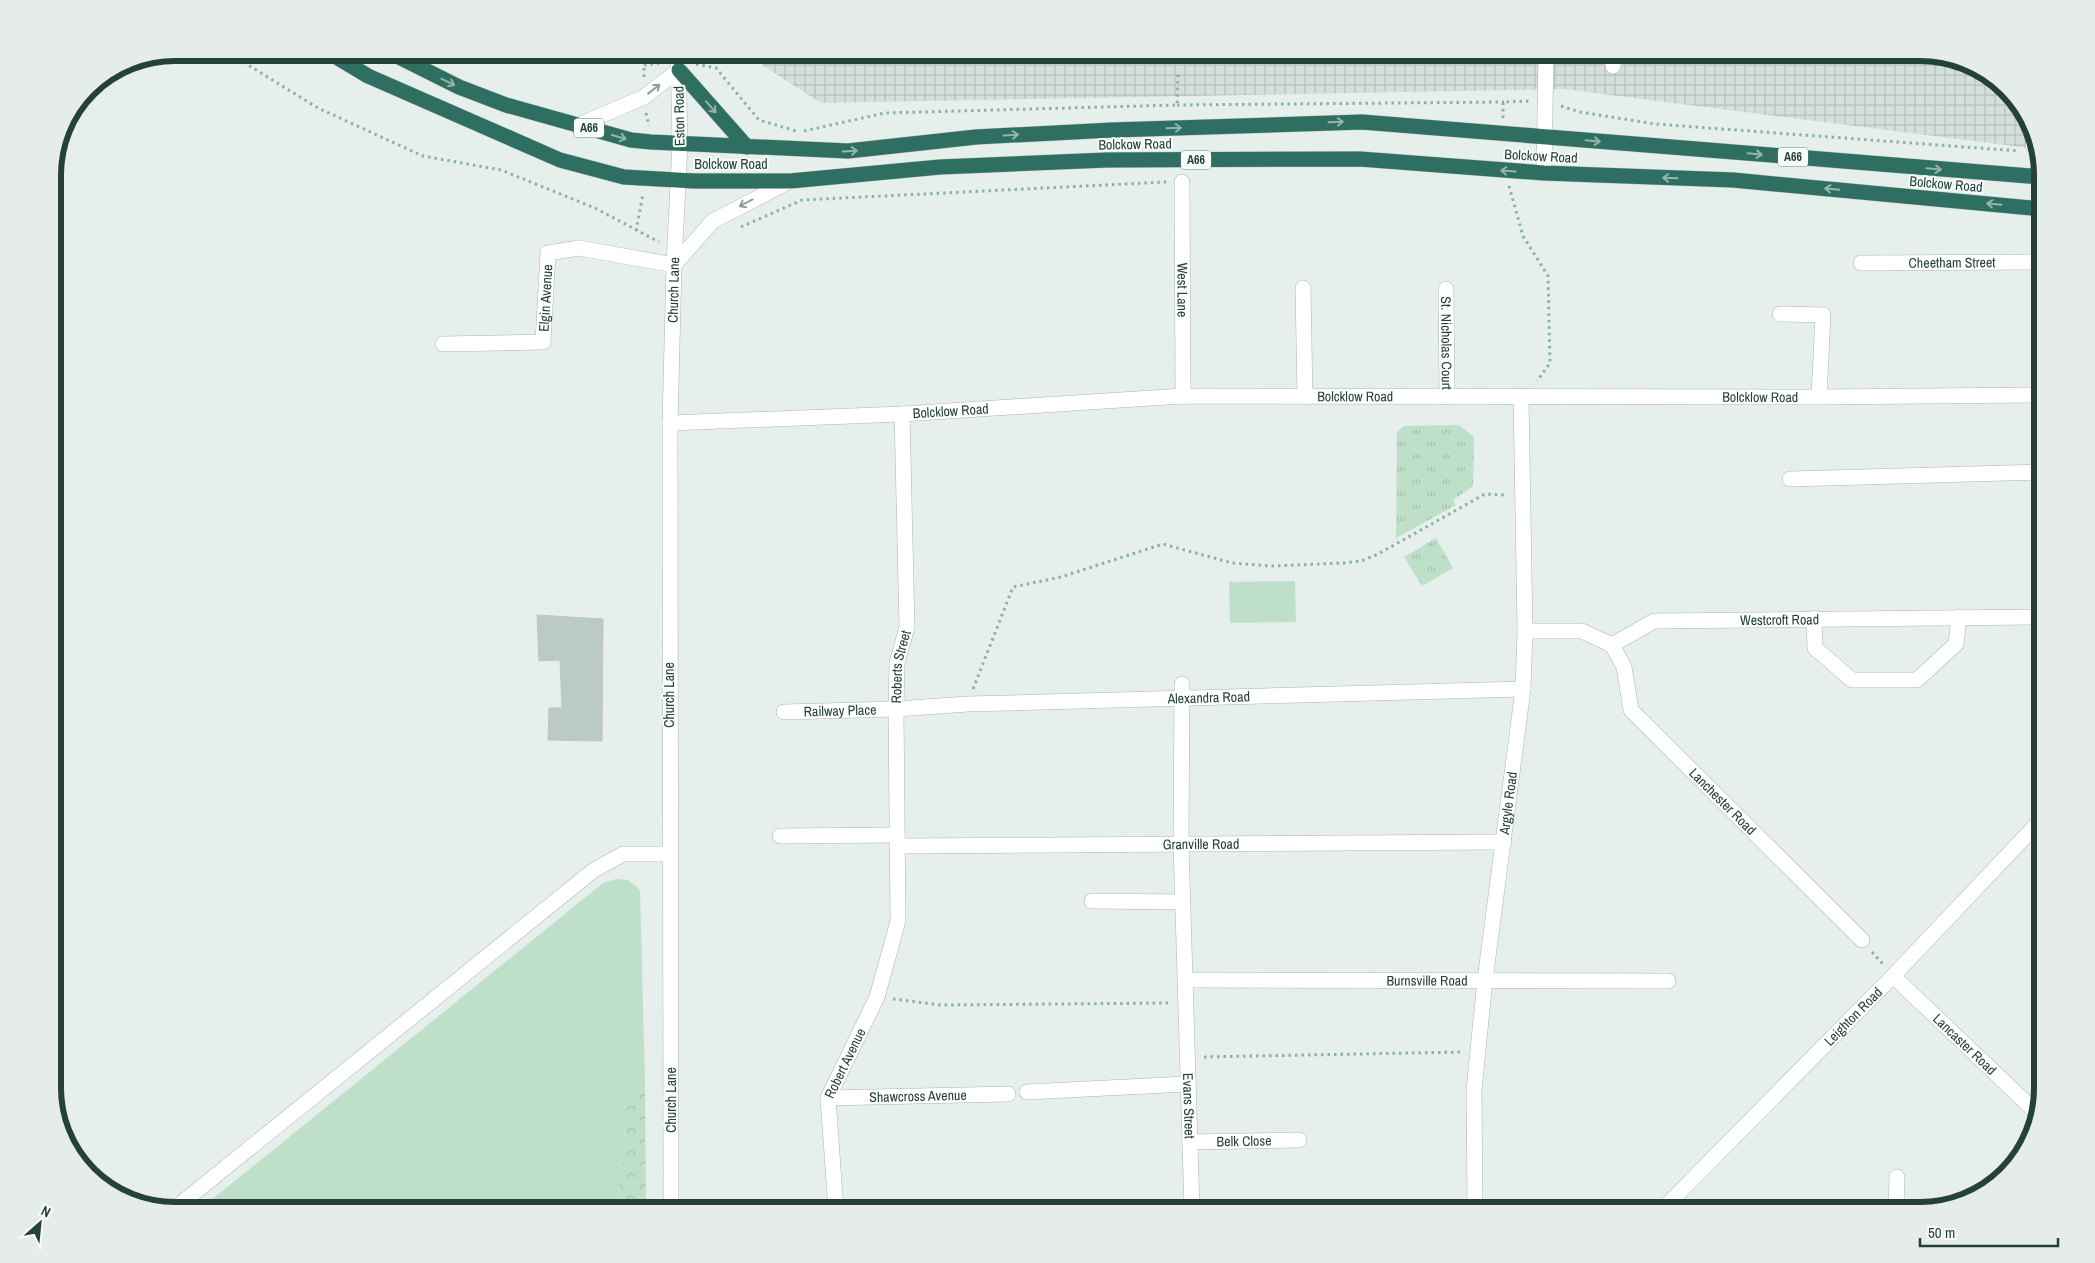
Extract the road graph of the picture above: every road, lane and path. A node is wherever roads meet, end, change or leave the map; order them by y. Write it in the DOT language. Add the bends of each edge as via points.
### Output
graph roads {
  1 [pos="343,61"];
  2 [pos="407,61"];
  3 [pos="679,61"];
  4 [pos="1178,61"];
  5 [pos="1546,61"];
  6 [pos="644,65"];
  7 [pos="1514,101"];
  8 [pos="1177,105"];
  9 [pos="578,125"];
  10 [pos="1544,137"];
  11 [pos="680,143"];
  12 [pos="747,147"];
  13 [pos="1544,173"];
  14 [pos="2034,176"];
  15 [pos="678,180"];
  16 [pos="796,180"];
  17 [pos="1182,182"];
  18 [pos="802,200"];
  19 [pos="2034,208"];
  20 [pos="2034,262"];
  21 [pos="1861,263"];
  22 [pos="674,265"];
  23 [pos="1303,288"];
  24 [pos="1446,289"];
  25 [pos="1780,314"];
  26 [pos="443,344"];
  27 [pos="2034,395"];
  28 [pos="1183,396"];
  29 [pos="1305,396"];
  30 [pos="1521,396"];
  31 [pos="1447,397"];
  32 [pos="1819,397"];
  33 [pos="902,414"];
  34 [pos="670,423"];
  35 [pos="2034,472"];
  36 [pos="1790,479"];
  37 [pos="1524,496"];
  38 [pos="1959,617"];
  39 [pos="2034,617"];
  40 [pos="1814,618"];
  41 [pos="1525,631"];
  42 [pos="1612,646"];
  43 [pos="1523,689"];
  44 [pos="1181,691"];
  45 [pos="968,704"];
  46 [pos="896,709"];
  47 [pos="784,712"];
  48 [pos="2034,827"];
  49 [pos="780,836"];
  50 [pos="897,840"];
  51 [pos="1504,842"];
  52 [pos="1182,845"];
  53 [pos="669,854"];
  54 [pos="1092,901"];
  55 [pos="1183,902"];
  56 [pos="898,921"];
  57 [pos="1862,940"];
  58 [pos="1893,976"];
  59 [pos="1186,980"];
  60 [pos="1486,980"];
  61 [pos="1668,981"];
  62 [pos="878,997"];
  63 [pos="1186,1003"];
  64 [pos="1478,1052"];
  65 [pos="1187,1058"];
  66 [pos="1187,1084"];
  67 [pos="1028,1092"];
  68 [pos="1008,1094"];
  69 [pos="828,1098"];
  70 [pos="2032,1108"];
  71 [pos="1299,1140"];
  72 [pos="1190,1142"];
  73 [pos="1897,1177"];
  74 [pos="183,1202"];
  75 [pos="671,1202"];
  76 [pos="835,1202"];
  77 [pos="1192,1202"];
  78 [pos="1475,1202"];
  79 [pos="1670,1202"];
  80 [pos="1896,1202"];
  1 -- 15 [label="highway, Bolckow Road / A66" via="368,76 560,160 624,178"];
  2 -- 9 [label="highway, A66, one-way" via="459,87"];
  3 -- 6 [label="path"];
  3 -- 8 [label="path" via="716,68 759,120 800,132 885,113"];
  9 -- 3 [label="street, one-way" via="644,97"];
  3 -- 11 [label="street, Eston Road"];
  3 -- 12 [label="highway, one-way"];
  4 -- 8 [label="path"];
  5 -- 10 [label="street"];
  7 -- 8 [label="path"];
  9 -- 11 [label="highway, A66, one-way" via="631,140"];
  12 -- 10 [label="highway, Bolckow Road / A66, one-way" via="848,151 976,137 1362,122"];
  10 -- 13 [label="street"];
  10 -- 14 [label="highway, Bolckow Road / A66, one-way"];
  11 -- 12 [label="highway, A66"];
  11 -- 15 [label="street, Eston Road"];
  13 -- 16 [label="highway, Bolckow Road / A66, one-way" via="1360,159 1108,160 940,167"];
  19 -- 13 [label="highway, Bolckow Road / A66, one-way" via="1733,180"];
  15 -- 16 [label="highway, Bolckow Road / A66"];
  15 -- 22 [label="street, Church Lane"];
  16 -- 18 [label="path"];
  16 -- 22 [label="street, one-way" via="713,221"];
  17 -- 28 [label="street, West Lane"];
  20 -- 21 [label="street, Cheetham Street"];
  22 -- 26 [label="street, Elgin Avenue" via="579,248 548,253 543,342"];
  22 -- 34 [label="street, Church Lane"];
  23 -- 29 [label="street"];
  24 -- 31 [label="street, St. Nicholas Court"];
  25 -- 32 [label="street" via="1823,315"];
  27 -- 32 [label="street, Bolcklow Road"];
  28 -- 29 [label="street, Bolcklow Road"];
  28 -- 33 [label="street, Bolcklow Road"];
  29 -- 31 [label="street, Bolcklow Road"];
  30 -- 31 [label="street, Bolcklow Road"];
  30 -- 32 [label="street, Bolcklow Road"];
  30 -- 37 [label="street, Argyle Road"];
  33 -- 34 [label="street, Bolcklow Road"];
  33 -- 46 [label="street, Roberts Street" via="906,627 897,663"];
  34 -- 53 [label="street, Church Lane"];
  35 -- 36 [label="street"];
  37 -- 41 [label="street, Argyle Road"];
  37 -- 45 [label="path" via="1485,494 1360,561 1282,566 1232,563 1163,544 1061,577 1013,587"];
  38 -- 39 [label="street, Westcroft Road"];
  38 -- 40 [label="street, Westcroft Road"];
  38 -- 40 [label="street" via="1956,644 1916,680 1852,680 1815,648"];
  40 -- 42 [label="street, Westcroft Road" via="1654,621"];
  41 -- 42 [label="street" via="1582,632"];
  41 -- 43 [label="street, Argyle Road"];
  42 -- 57 [label="street, Lanchester Road" via="1624,667 1631,710"];
  43 -- 44 [label="street, Alexandra Road"];
  43 -- 51 [label="street, Argyle Road"];
  44 -- 45 [label="street, Alexandra Road"];
  44 -- 52 [label="street, Evans Street"];
  45 -- 46 [label="street, Alexandra Road"];
  46 -- 47 [label="street, Railway Place"];
  46 -- 50 [label="street, Roberts Street"];
  48 -- 58 [label="street, Leighton Road"];
  49 -- 50 [label="street, Granville Road"];
  50 -- 52 [label="street, Granville Road"];
  50 -- 56 [label="street, Roberts Street"];
  51 -- 52 [label="street, Granville Road"];
  51 -- 60 [label="street, Argyle Road"];
  52 -- 55 [label="street, Evans Street"];
  53 -- 74 [label="street" via="623,854 594,870"];
  53 -- 75 [label="street, Church Lane"];
  54 -- 55 [label="street"];
  55 -- 59 [label="street, Evans Street"];
  56 -- 62 [label="street, Robert Avenue"];
  57 -- 58 [label="path"];
  58 -- 70 [label="street, Lancaster Road"];
  58 -- 79 [label="street, Leighton Road"];
  59 -- 60 [label="street, Burnsville Road"];
  59 -- 63 [label="street, Evans Street"];
  60 -- 61 [label="street, Burnsville Road"];
  60 -- 64 [label="street, Argyle Road"];
  62 -- 63 [label="path" via="941,1005"];
  62 -- 69 [label="street, Robert Avenue"];
  63 -- 65 [label="street, Evans Street"];
  64 -- 65 [label="path"];
  64 -- 78 [label="street, Argyle Road" via="1474,1090"];
  65 -- 66 [label="street, Evans Street"];
  66 -- 67 [label="street"];
  66 -- 72 [label="street, Evans Street"];
  68 -- 69 [label="street, Shawcross Avenue"];
  69 -- 76 [label="street, Robert Avenue"];
  71 -- 72 [label="street, Belk Close"];
  72 -- 77 [label="street, Evans Street"];
  73 -- 80 [label="street"];
}
